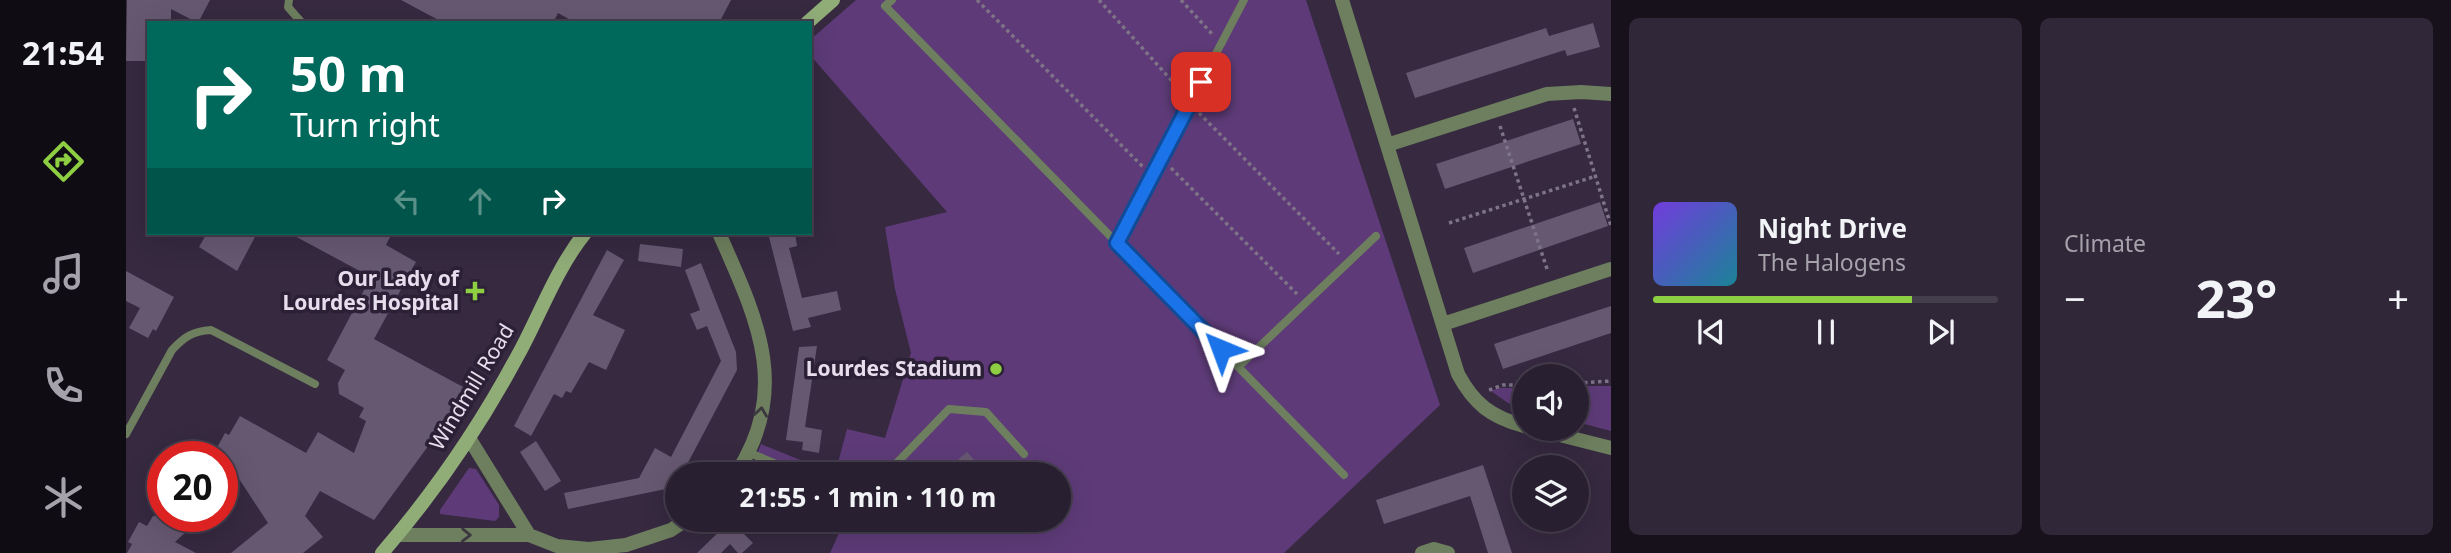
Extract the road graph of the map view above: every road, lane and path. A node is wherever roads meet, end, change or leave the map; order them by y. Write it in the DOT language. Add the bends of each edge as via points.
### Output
graph roads {
  1 [pos="289,0"];
  2 [pos="833,0"];
  3 [pos="892,0"];
  4 [pos="977,0"];
  5 [pos="1099,0"];
  6 [pos="1181,0"];
  7 [pos="1244,0"];
  8 [pos="1342,0"];
  9 [pos="300,21"];
  10 [pos="809,21"];
  11 [pos="1221,44"];
  12 [pos="1570,92"];
  13 [pos="1611,94"];
  14 [pos="1190,102"];
  15 [pos="1495,111"];
  16 [pos="1387,145"];
  17 [pos="1161,158"];
  18 [pos="1152,176"];
  19 [pos="1596,177"];
  20 [pos="1524,199"];
  21 [pos="1450,223"];
  22 [pos="1611,226"];
  23 [pos="584,235"];
  24 [pos="720,235"];
  25 [pos="1376,236"];
  26 [pos="1117,243"];
  27 [pos="1348,262"];
  28 [pos="1611,269"];
  29 [pos="1553,288"];
  30 [pos="1306,303"];
  31 [pos="1443,324"];
  32 [pos="1238,367"];
  33 [pos="1611,382"];
  34 [pos="1589,383"];
  35 [pos="315,384"];
  36 [pos="1512,386"];
  37 [pos="1471,396"];
  38 [pos="1512,421"];
  39 [pos="126,434"];
  40 [pos="470,438"];
  41 [pos="1583,441"];
  42 [pos="1611,448"];
  43 [pos="750,453"];
  44 [pos="1024,454"];
  45 [pos="744,462"];
  46 [pos="771,462"];
  47 [pos="898,462"];
  48 [pos="1344,474"];
  49 [pos="665,532"];
  50 [pos="398,535"];
  51 [pos="528,535"];
  52 [pos="382,553"];
  53 [pos="1422,553"];
  54 [pos="1448,553"];
  1 -- 9 [label="lane" via="288,7"];
  2 -- 10 [label="main road"];
  3 -- 26 [label="lane" via="885,6"];
  4 -- 18 [label="path"];
  5 -- 14 [label="path"];
  6 -- 11 [label="path"];
  7 -- 11 [label="lane"];
  8 -- 16 [label="street"];
  11 -- 14 [label="lane"];
  12 -- 13 [label="street"];
  12 -- 15 [label="street" via="1547,94"];
  12 -- 19 [label="path"];
  14 -- 17 [label="lane"];
  14 -- 27 [label="path"];
  15 -- 16 [label="street"];
  15 -- 20 [label="path"];
  16 -- 31 [label="street"];
  17 -- 18 [label="lane"];
  17 -- 30 [label="path"];
  18 -- 26 [label="lane"];
  19 -- 20 [label="path"];
  19 -- 22 [label="path"];
  20 -- 21 [label="path"];
  20 -- 29 [label="path"];
  23 -- 40 [label="main road, Windmill Road"];
  43 -- 24 [label="street, one-way" via="760,425 765,381 761,336"];
  25 -- 27 [label="lane"];
  26 -- 32 [label="lane"];
  27 -- 30 [label="lane"];
  28 -- 29 [label="street"];
  29 -- 31 [label="street"];
  30 -- 32 [label="lane"];
  31 -- 37 [label="street" via="1458,374"];
  32 -- 48 [label="lane"];
  33 -- 34 [label="path"];
  35 -- 39 [label="lane" via="211,330 196,330 172,350"];
  36 -- 37 [label="path"];
  37 -- 38 [label="street" via="1489,412"];
  40 -- 50 [label="main road, Windmill Road"];
  40 -- 51 [label="street"];
  41 -- 42 [label="street"];
  43 -- 45 [label="street"];
  43 -- 46 [label="lane"];
  44 -- 47 [label="lane" via="986,412 949,409"];
  49 -- 51 [label="street" via="626,545 589,549 557,546"];
  50 -- 51 [label="street, one-way"];
  50 -- 52 [label="main road, Windmill Road"];
  53 -- 54 [label="street" via="1434,549"];
}
